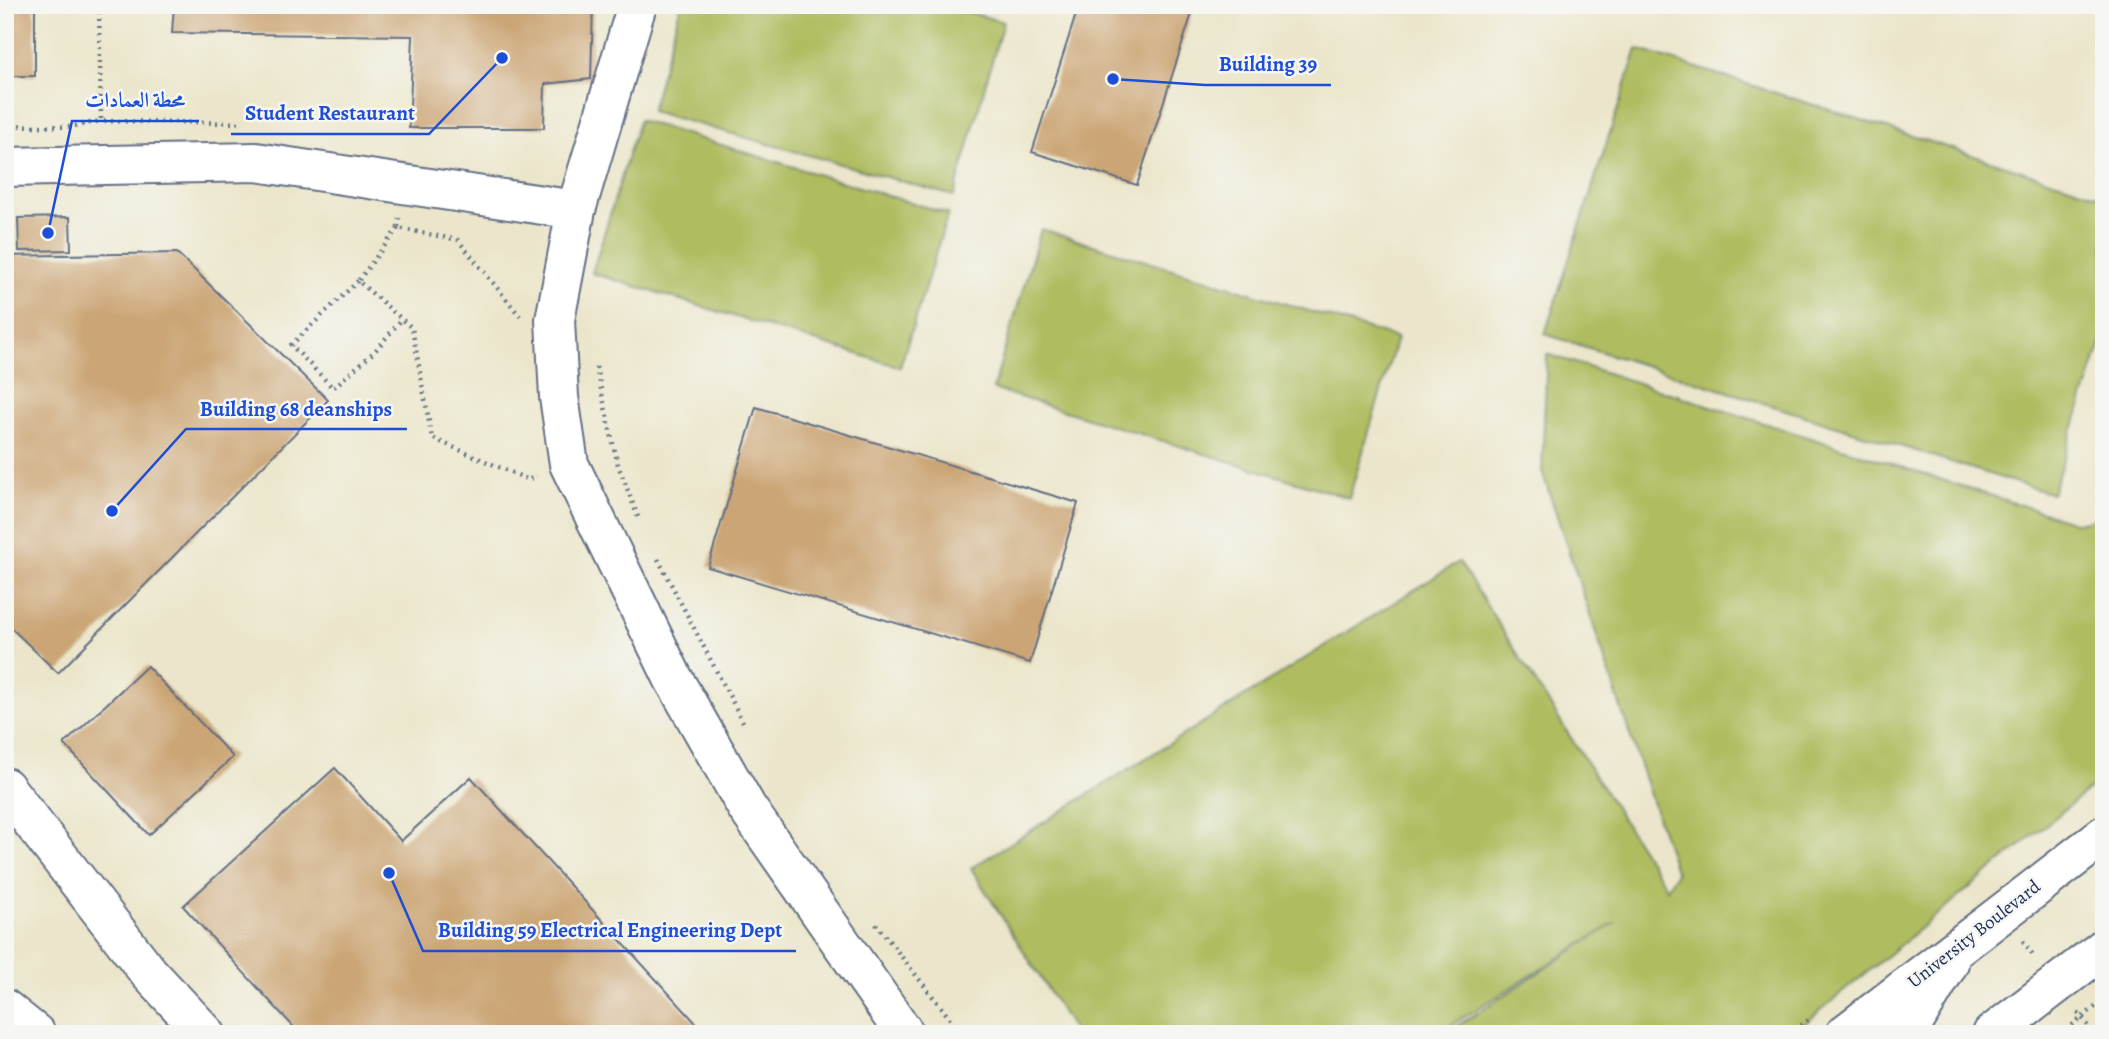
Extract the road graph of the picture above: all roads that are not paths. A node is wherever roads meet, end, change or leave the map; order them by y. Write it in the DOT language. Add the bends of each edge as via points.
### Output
graph roads {
  1 [pos="637,5"];
  2 [pos="5,167"];
  3 [pos="576,210"];
  4 [pos="5,787"];
  5 [pos="2104,835"];
  6 [pos="1959,946"];
  7 [pos="2104,948"];
  8 [pos="5,1009"];
  9 [pos="36,1034"];
  10 [pos="206,1034"];
  11 [pos="905,1034"];
  12 [pos="1845,1034"];
  13 [pos="1902,1034"];
  14 [pos="1992,1034"];
  1 -- 3 [label="street"];
  2 -- 3 [label="street" via="256,162"];
  3 -- 11 [label="street" via="555,320 569,464 673,678 747,808"];
  4 -- 10 [label="street" via="149,973"];
  5 -- 6 [label="street, University Boulevard"];
  6 -- 12 [label="street, University Boulevard"];
  6 -- 13 [label="street" via="1912,1026"];
  7 -- 14 [label="street"];
  8 -- 9 [label="street"];
}
